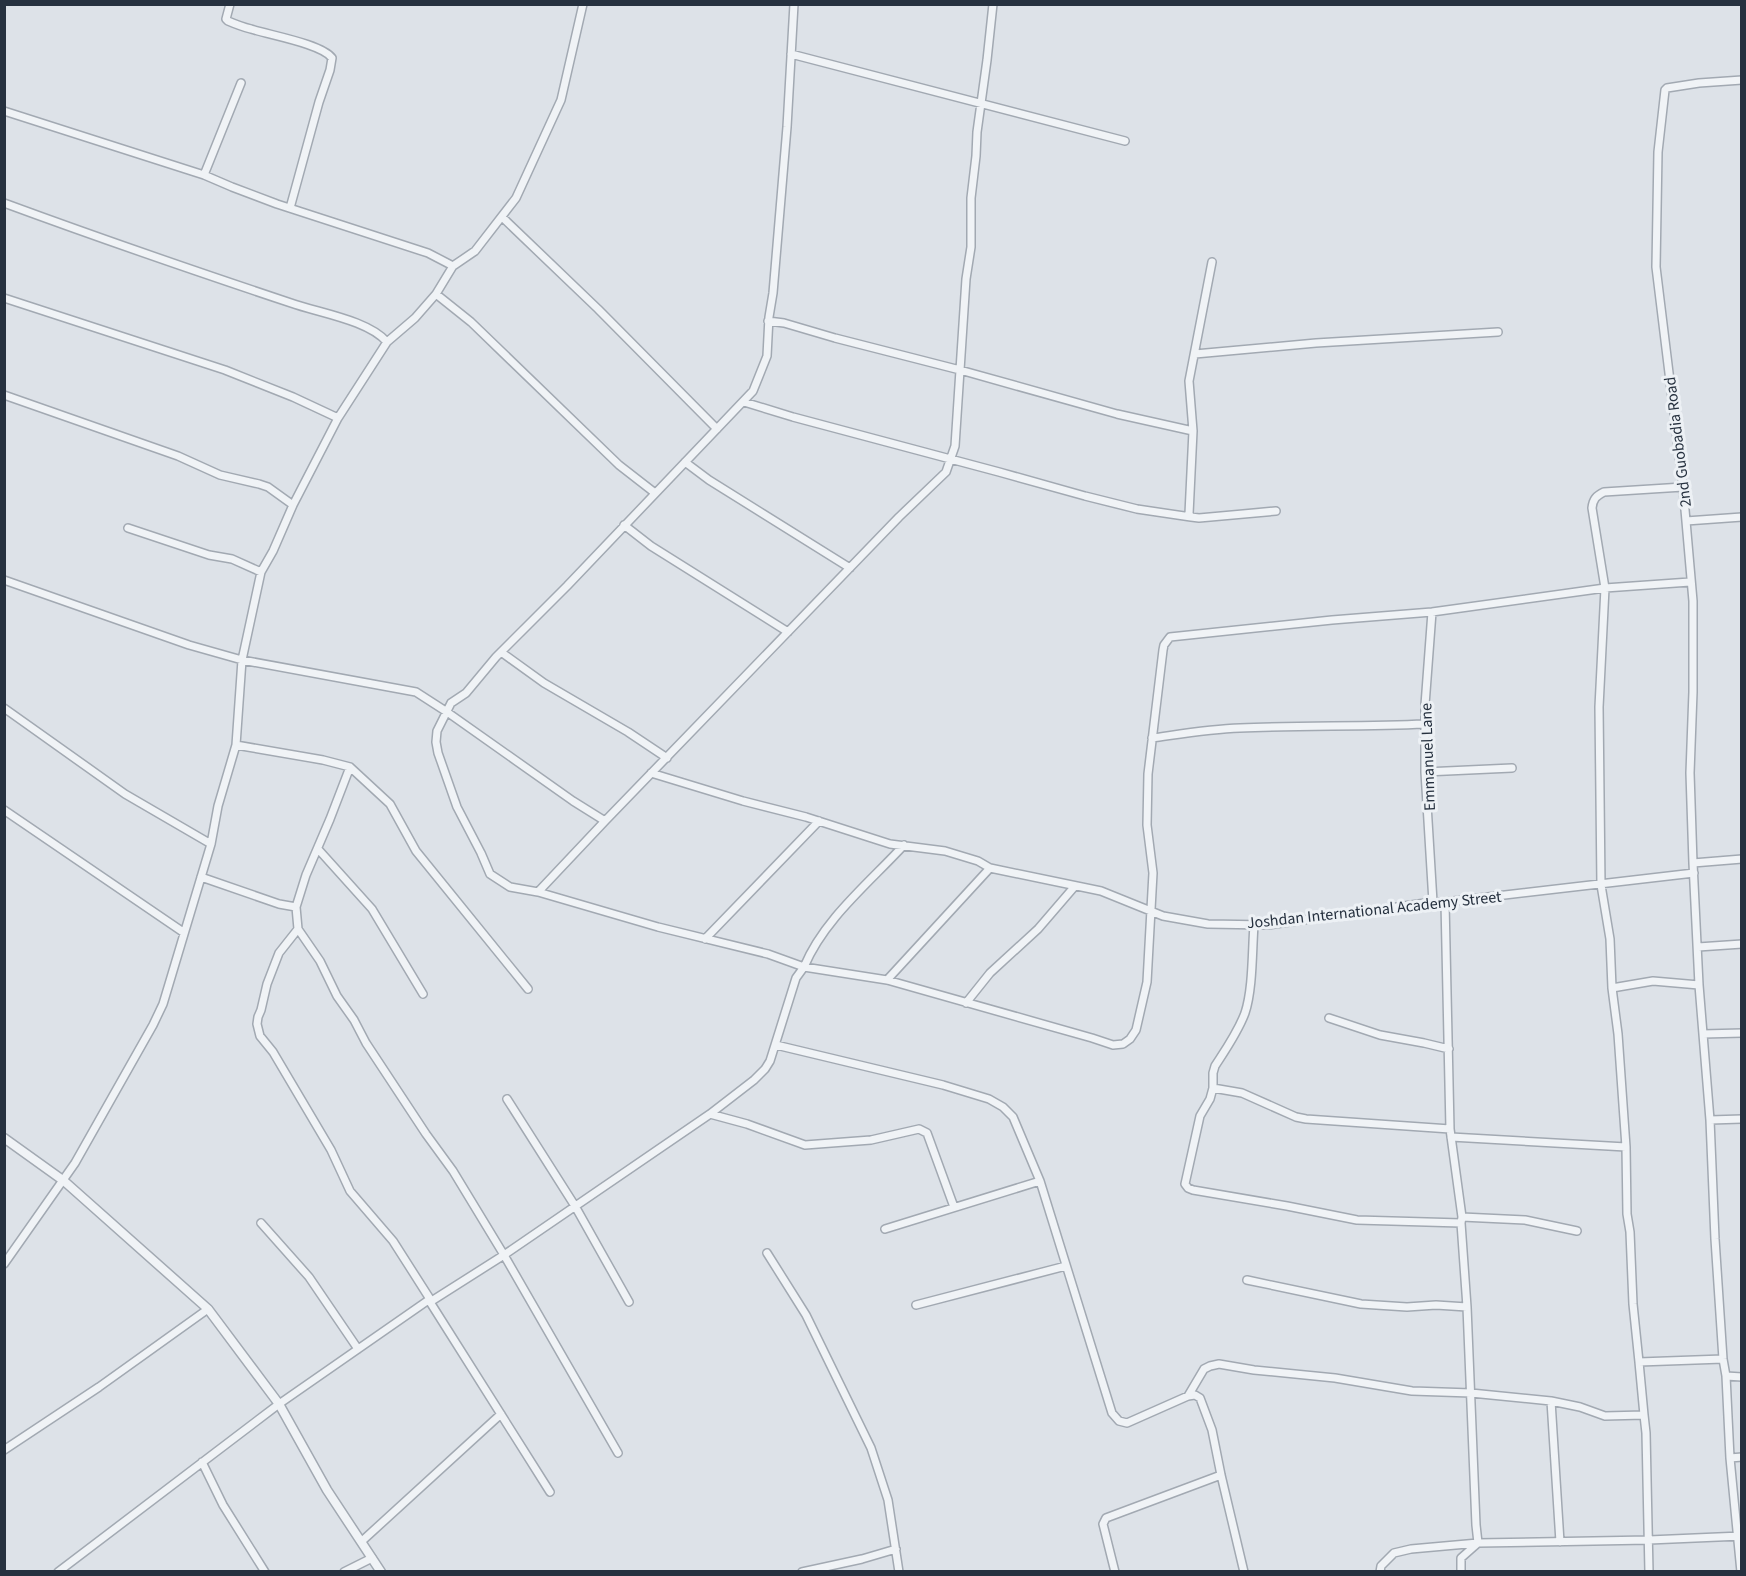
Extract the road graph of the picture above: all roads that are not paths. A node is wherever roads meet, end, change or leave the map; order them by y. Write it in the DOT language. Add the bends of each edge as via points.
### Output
graph roads {
  1 [pos="230,4"];
  2 [pos="583,4"];
  3 [pos="794,4"];
  4 [pos="993,4"];
  5 [pos="791,54"];
  6 [pos="1742,80"];
  7 [pos="241,83"];
  8 [pos="981,104"];
  9 [pos="4,111"];
  10 [pos="1125,141"];
  11 [pos="204,175"];
  12 [pos="4,203"];
  13 [pos="290,207"];
  14 [pos="502,217"];
  15 [pos="1212,262"];
  16 [pos="453,266"];
  17 [pos="436,294"];
  18 [pos="4,298"];
  19 [pos="768,321"];
  20 [pos="1498,332"];
  21 [pos="387,342"];
  22 [pos="1195,354"];
  23 [pos="960,370"];
  24 [pos="4,395"];
  25 [pos="744,402"];
  26 [pos="338,418"];
  27 [pos="717,429"];
  28 [pos="1193,431"];
  29 [pos="951,460"];
  30 [pos="685,462"];
  31 [pos="1683,487"];
  32 [pos="655,493"];
  33 [pos="293,505"];
  34 [pos="1276,511"];
  35 [pos="1191,517"];
  36 [pos="1742,517"];
  37 [pos="1686,521"];
  38 [pos="624,525"];
  39 [pos="128,528"];
  40 [pos="850,568"];
  41 [pos="261,572"];
  42 [pos="4,580"];
  43 [pos="1690,582"];
  44 [pos="1605,588"];
  45 [pos="1432,612"];
  46 [pos="788,632"];
  47 [pos="501,652"];
  48 [pos="242,660"];
  49 [pos="4,708"];
  50 [pos="447,712"];
  51 [pos="1425,724"];
  52 [pos="1152,738"];
  53 [pos="236,745"];
  54 [pos="667,758"];
  55 [pos="350,767"];
  56 [pos="1512,768"];
  57 [pos="1425,772"];
  58 [pos="651,773"];
  59 [pos="4,810"];
  60 [pos="605,821"];
  61 [pos="819,821"];
  62 [pos="211,844"];
  63 [pos="904,846"];
  64 [pos="318,849"];
  65 [pos="1742,859"];
  66 [pos="1693,863"];
  67 [pos="990,868"];
  68 [pos="1694,873"];
  69 [pos="201,877"];
  70 [pos="1601,885"];
  71 [pos="1075,886"];
  72 [pos="538,892"];
  73 [pos="1433,902"];
  74 [pos="1445,902"];
  75 [pos="296,907"];
  76 [pos="1149,912"];
  77 [pos="1254,925"];
  78 [pos="298,929"];
  79 [pos="183,932"];
  80 [pos="705,939"];
  81 [pos="1742,944"];
  82 [pos="1698,947"];
  83 [pos="804,967"];
  84 [pos="887,980"];
  85 [pos="1699,985"];
  86 [pos="1612,988"];
  87 [pos="528,989"];
  88 [pos="423,994"];
  89 [pos="966,1003"];
  90 [pos="1329,1018"];
  91 [pos="1742,1033"];
  92 [pos="1703,1034"];
  93 [pos="776,1045"];
  94 [pos="1449,1049"];
  95 [pos="1213,1088"];
  96 [pos="507,1099"];
  97 [pos="710,1114"];
  98 [pos="1742,1119"];
  99 [pos="1710,1120"];
  100 [pos="1450,1129"];
  101 [pos="1451,1137"];
  102 [pos="4,1138"];
  103 [pos="1626,1147"];
  104 [pos="64,1181"];
  105 [pos="1040,1181"];
  106 [pos="576,1206"];
  107 [pos="954,1207"];
  108 [pos="1461,1220"];
  109 [pos="261,1223"];
  110 [pos="885,1229"];
  111 [pos="1577,1231"];
  112 [pos="767,1253"];
  113 [pos="504,1255"];
  114 [pos="4,1264"];
  115 [pos="1066,1266"];
  116 [pos="1248,1280"];
  117 [pos="430,1300"];
  118 [pos="629,1302"];
  119 [pos="916,1305"];
  120 [pos="1467,1307"];
  121 [pos="208,1309"];
  122 [pos="358,1349"];
  123 [pos="1723,1359"];
  124 [pos="1639,1362"];
  125 [pos="1726,1376"];
  126 [pos="1742,1377"];
  127 [pos="1471,1393"];
  128 [pos="1188,1396"];
  129 [pos="1551,1401"];
  130 [pos="279,1404"];
  131 [pos="501,1414"];
  132 [pos="1644,1415"];
  133 [pos="4,1450"];
  134 [pos="618,1453"];
  135 [pos="1742,1457"];
  136 [pos="1730,1458"];
  137 [pos="202,1462"];
  138 [pos="1221,1475"];
  139 [pos="550,1492"];
  140 [pos="1740,1536"];
  141 [pos="1648,1540"];
  142 [pos="362,1541"];
  143 [pos="1560,1542"];
  144 [pos="1478,1543"];
  145 [pos="896,1549"];
  146 [pos="372,1558"];
  147 [pos="59,1571"];
  148 [pos="265,1572"];
  149 [pos="344,1572"];
  150 [pos="381,1572"];
  151 [pos="802,1572"];
  152 [pos="899,1572"];
  153 [pos="1116,1572"];
  154 [pos="1244,1572"];
  155 [pos="1380,1572"];
  156 [pos="1461,1572"];
  157 [pos="1649,1572"];
  158 [pos="1741,1572"];
  1 -- 13 [label="street" via="228,21 311,45 332,58"];
  2 -- 14 [label="street" via="561,100 516,198"];
  3 -- 5 [label="street"];
  4 -- 8 [label="street"];
  5 -- 8 [label="street"];
  5 -- 19 [label="street" via="788,127"];
  6 -- 31 [label="street, 2nd Guobadia Road" via="1667,88 1664,94 1658,152 1656,267"];
  7 -- 11 [label="street"];
  8 -- 10 [label="street"];
  8 -- 23 [label="street"];
  9 -- 11 [label="street"];
  11 -- 13 [label="street"];
  12 -- 21 [label="street" via="354,322 380,334"];
  13 -- 16 [label="street" via="428,253"];
  14 -- 16 [label="street" via="475,251"];
  14 -- 27 [label="street"];
  15 -- 22 [label="street"];
  16 -- 17 [label="street"];
  17 -- 21 [label="street"];
  17 -- 32 [label="street" via="471,321 619,465"];
  18 -- 26 [label="street" via="225,370"];
  19 -- 23 [label="street"];
  19 -- 25 [label="street" via="767,356 753,391"];
  20 -- 22 [label="street"];
  21 -- 26 [label="street"];
  22 -- 28 [label="street" via="1189,381"];
  23 -- 28 [label="street"];
  23 -- 29 [label="street"];
  24 -- 33 [label="street" via="178,456 220,475 259,483"];
  25 -- 27 [label="street"];
  25 -- 29 [label="street"];
  26 -- 33 [label="street"];
  27 -- 30 [label="street"];
  28 -- 35 [label="street"];
  29 -- 35 [label="street" via="1137,509"];
  29 -- 40 [label="street" via="946,472"];
  30 -- 32 [label="street"];
  30 -- 40 [label="street"];
  31 -- 37 [label="street, 2nd Guobadia Road"];
  31 -- 44 [label="street" via="1604,492 1596,496 1592,508"];
  32 -- 38 [label="street"];
  33 -- 41 [label="street"];
  34 -- 35 [label="street"];
  36 -- 37 [label="street"];
  37 -- 43 [label="street, 2nd Guobadia Road"];
  38 -- 46 [label="street"];
  38 -- 47 [label="street"];
  39 -- 41 [label="street"];
  40 -- 46 [label="street"];
  41 -- 48 [label="street"];
  42 -- 48 [label="street"];
  43 -- 44 [label="street"];
  43 -- 66 [label="street, 2nd Guobadia Road"];
  44 -- 45 [label="street"];
  44 -- 70 [label="street" via="1599,707"];
  45 -- 51 [label="street, Emmanuel Lane"];
  45 -- 52 [label="street" via="1170,637 1163,650"];
  46 -- 54 [label="street"];
  47 -- 50 [label="street" via="466,693 451,703"];
  47 -- 54 [label="street"];
  48 -- 50 [label="street" via="416,692"];
  48 -- 53 [label="street"];
  49 -- 62 [label="street" via="125,794"];
  50 -- 60 [label="street"];
  50 -- 72 [label="street" via="437,731 438,753 457,807 485,866 510,887"];
  51 -- 52 [label="street" via="1238,728"];
  51 -- 57 [label="street, Emmanuel Lane"];
  52 -- 76 [label="street" via="1147,825 1152,873"];
  53 -- 55 [label="street"];
  53 -- 62 [label="street"];
  54 -- 58 [label="street"];
  55 -- 64 [label="street"];
  55 -- 87 [label="street" via="390,804 416,851"];
  56 -- 57 [label="street"];
  57 -- 73 [label="street, Emmanuel Lane"];
  58 -- 60 [label="street"];
  58 -- 61 [label="street, Joshdan International Academy Street"];
  59 -- 79 [label="street"];
  60 -- 72 [label="street"];
  61 -- 63 [label="street, Joshdan International Academy Street"];
  61 -- 80 [label="street"];
  62 -- 69 [label="street"];
  63 -- 67 [label="street, Joshdan International Academy Street" via="945,851"];
  63 -- 83 [label="street" via="836,917 812,948"];
  64 -- 75 [label="street"];
  64 -- 88 [label="street" via="372,909"];
  65 -- 66 [label="street"];
  66 -- 68 [label="street, 2nd Guobadia Road"];
  67 -- 71 [label="street, Joshdan International Academy Street"];
  67 -- 84 [label="street"];
  68 -- 70 [label="street, Joshdan International Academy Street"];
  68 -- 82 [label="street, 2nd Guobadia Road"];
  69 -- 75 [label="street"];
  69 -- 79 [label="street"];
  70 -- 74 [label="street, Joshdan International Academy Street"];
  70 -- 86 [label="street" via="1610,939"];
  71 -- 76 [label="street, Joshdan International Academy Street" via="1101,891"];
  71 -- 89 [label="street"];
  72 -- 80 [label="street"];
  73 -- 74 [label="street, Joshdan International Academy Street"];
  73 -- 77 [label="street, Joshdan International Academy Street"];
  74 -- 94 [label="street"];
  75 -- 78 [label="street"];
  76 -- 77 [label="street, Joshdan International Academy Street" via="1208,924"];
  76 -- 89 [label="street" via="1147,982 1136,1029 1123,1044 1103,1043"];
  77 -- 95 [label="street" via="1249,997 1239,1027 1215,1066"];
  78 -- 113 [label="street" via="366,1043 453,1171"];
  78 -- 117 [label="street" via="279,953 267,984 257,1024 260,1036 331,1150 350,1191 393,1241"];
  79 -- 104 [label="street" via="163,1004 153,1025"];
  80 -- 83 [label="street"];
  81 -- 82 [label="street"];
  82 -- 85 [label="street, 2nd Guobadia Road"];
  83 -- 84 [label="street"];
  83 -- 93 [label="street" via="796,978"];
  84 -- 89 [label="street"];
  85 -- 86 [label="street" via="1653,981"];
  85 -- 92 [label="street, 2nd Guobadia Road"];
  86 -- 103 [label="street"];
  90 -- 94 [label="street" via="1380,1035"];
  91 -- 92 [label="street"];
  92 -- 99 [label="street, 2nd Guobadia Road"];
  93 -- 97 [label="street" via="765,1069"];
  93 -- 105 [label="street" via="989,1099 1013,1117"];
  94 -- 100 [label="street"];
  95 -- 100 [label="street" via="1242,1093 1306,1119"];
  95 -- 108 [label="street" via="1200,1116 1185,1184 1188,1188 1357,1220"];
  96 -- 106 [label="street"];
  97 -- 106 [label="street"];
  97 -- 107 [label="street" via="806,1145 871,1140 919,1129 927,1133"];
  98 -- 99 [label="street"];
  99 -- 123 [label="street, 2nd Guobadia Road"];
  100 -- 101 [label="street"];
  101 -- 103 [label="street"];
  101 -- 108 [label="street"];
  102 -- 104 [label="street"];
  103 -- 124 [label="street"];
  104 -- 114 [label="street"];
  104 -- 121 [label="street"];
  105 -- 107 [label="street"];
  105 -- 115 [label="street"];
  106 -- 113 [label="street"];
  106 -- 118 [label="street"];
  107 -- 110 [label="street"];
  108 -- 111 [label="street" via="1525,1220"];
  108 -- 120 [label="street"];
  109 -- 122 [label="street" via="309,1277"];
  112 -- 145 [label="street" via="806,1315 871,1448 888,1500"];
  113 -- 117 [label="street"];
  113 -- 134 [label="street"];
  115 -- 119 [label="street"];
  115 -- 128 [label="street" via="1107,1400 1119,1421 1127,1422"];
  116 -- 120 [label="street" via="1361,1304"];
  117 -- 122 [label="street"];
  117 -- 131 [label="street"];
  120 -- 127 [label="street"];
  121 -- 130 [label="street"];
  121 -- 133 [label="street"];
  122 -- 130 [label="street"];
  123 -- 124 [label="street"];
  123 -- 125 [label="street, 2nd Guobadia Road"];
  124 -- 132 [label="street"];
  125 -- 126 [label="street"];
  125 -- 136 [label="street, 2nd Guobadia Road"];
  127 -- 128 [label="street" via="1412,1391 1219,1364 1204,1369"];
  127 -- 129 [label="street"];
  127 -- 144 [label="street"];
  128 -- 138 [label="street" via="1200,1398 1212,1430"];
  129 -- 132 [label="street" via="1605,1416"];
  129 -- 143 [label="street"];
  130 -- 137 [label="street"];
  130 -- 142 [label="street" via="327,1490"];
  131 -- 139 [label="street"];
  131 -- 142 [label="street"];
  132 -- 141 [label="street"];
  135 -- 136 [label="street"];
  136 -- 140 [label="street, 2nd Guobadia Road"];
  137 -- 147 [label="street"];
  137 -- 148 [label="street" via="223,1505"];
  138 -- 153 [label="street" via="1106,1518 1103,1524"];
  138 -- 154 [label="street"];
  140 -- 141 [label="street"];
  140 -- 158 [label="street, 2nd Guobadia Road"];
  141 -- 143 [label="street"];
  141 -- 157 [label="street"];
  142 -- 146 [label="street"];
  143 -- 144 [label="street"];
  144 -- 155 [label="street" via="1394,1553"];
  144 -- 156 [label="street" via="1461,1558"];
  145 -- 151 [label="street"];
  145 -- 152 [label="street"];
  146 -- 149 [label="street"];
  146 -- 150 [label="street"];
}
